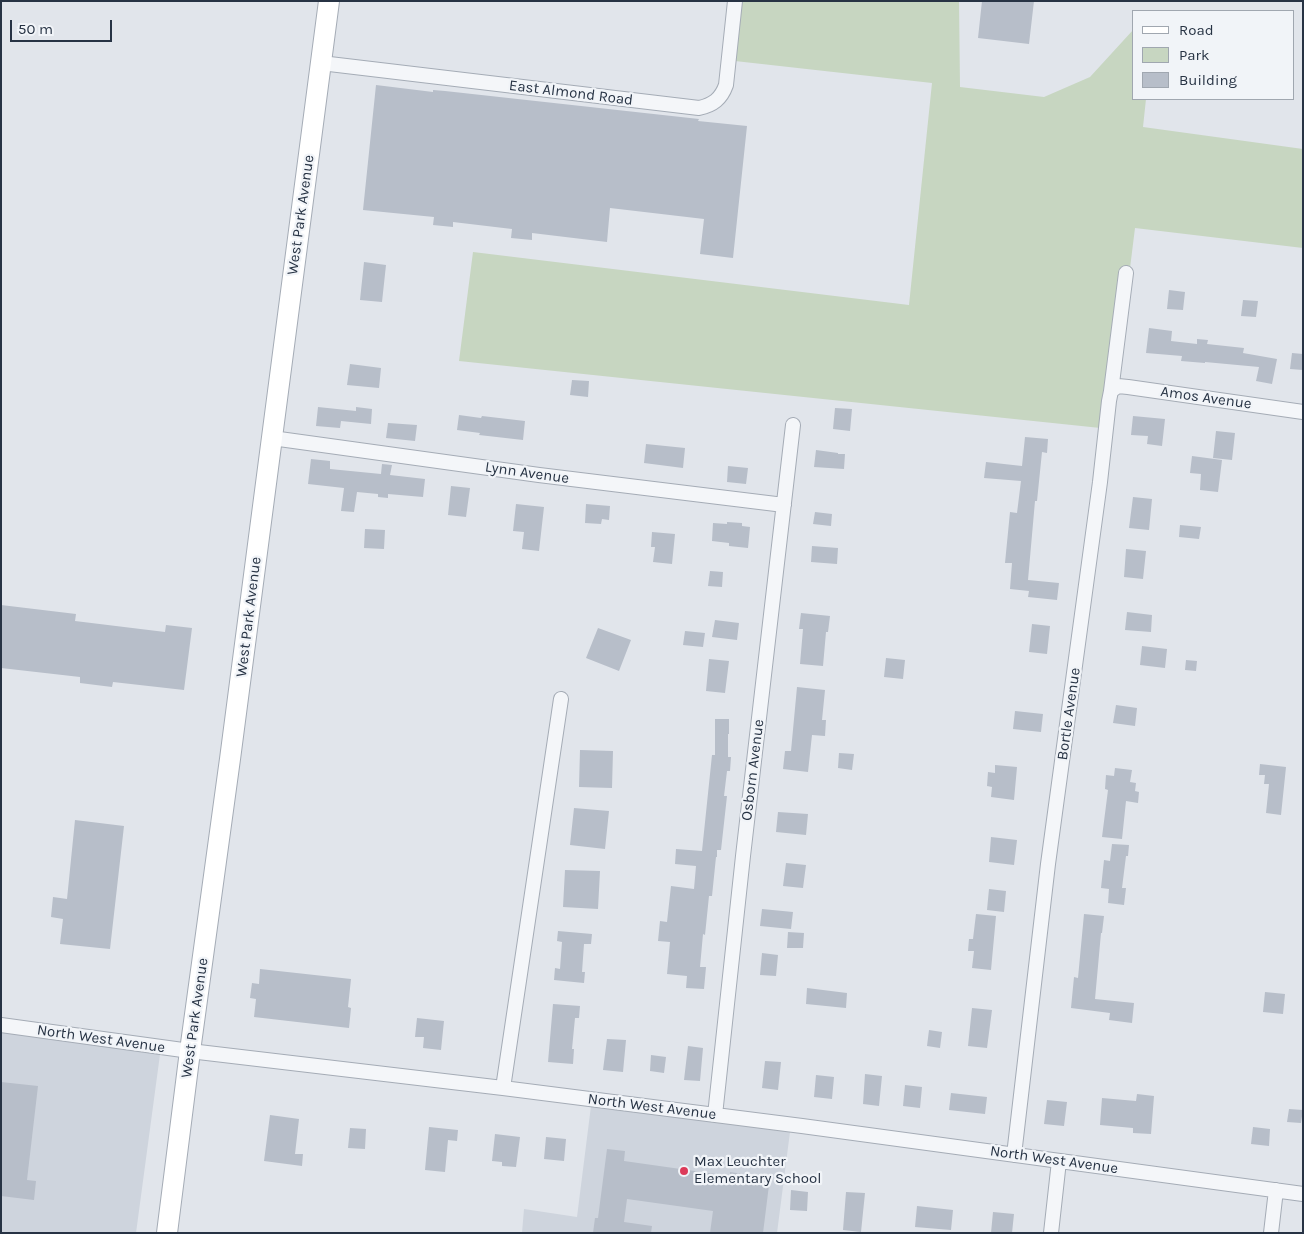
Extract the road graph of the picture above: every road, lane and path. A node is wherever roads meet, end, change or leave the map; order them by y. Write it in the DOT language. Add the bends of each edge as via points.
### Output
graph roads {
  1 [pos="329,1"];
  2 [pos="735,1"];
  3 [pos="321,63"];
  4 [pos="1126,273"];
  5 [pos="1111,391"];
  6 [pos="1303,412"];
  7 [pos="793,425"];
  8 [pos="272,438"];
  9 [pos="784,505"];
  10 [pos="561,699"];
  11 [pos="1,1025"];
  12 [pos="190,1051"];
  13 [pos="503,1088"];
  14 [pos="715,1116"];
  15 [pos="1014,1155"];
  16 [pos="1059,1161"];
  17 [pos="1276,1190"];
  18 [pos="1303,1194"];
  19 [pos="167,1233"];
  20 [pos="1051,1233"];
  21 [pos="1271,1233"];
  1 -- 3 [label="main road, West Park Avenue"];
  2 -- 3 [label="street, East Almond Road" via="726,85 722,95 707,107"];
  3 -- 8 [label="main road, West Park Avenue"];
  4 -- 5 [label="street, Bortle Avenue"];
  5 -- 6 [label="street, Amos Avenue" via="1118,386 1128,387"];
  5 -- 15 [label="street, Bortle Avenue" via="1048,864"];
  7 -- 9 [label="street, Osborn Avenue"];
  8 -- 9 [label="street, Lynn Avenue"];
  8 -- 12 [label="main road, West Park Avenue"];
  9 -- 14 [label="street, Osborn Avenue"];
  10 -- 13 [label="street"];
  11 -- 12 [label="street, North West Avenue"];
  12 -- 13 [label="street, North West Avenue"];
  12 -- 19 [label="main road, West Park Avenue"];
  13 -- 14 [label="street, North West Avenue"];
  14 -- 15 [label="street, North West Avenue"];
  15 -- 16 [label="street, North West Avenue"];
  16 -- 17 [label="street, North West Avenue"];
  16 -- 20 [label="street"];
  17 -- 18 [label="street, North West Avenue"];
  17 -- 21 [label="street"];
}
